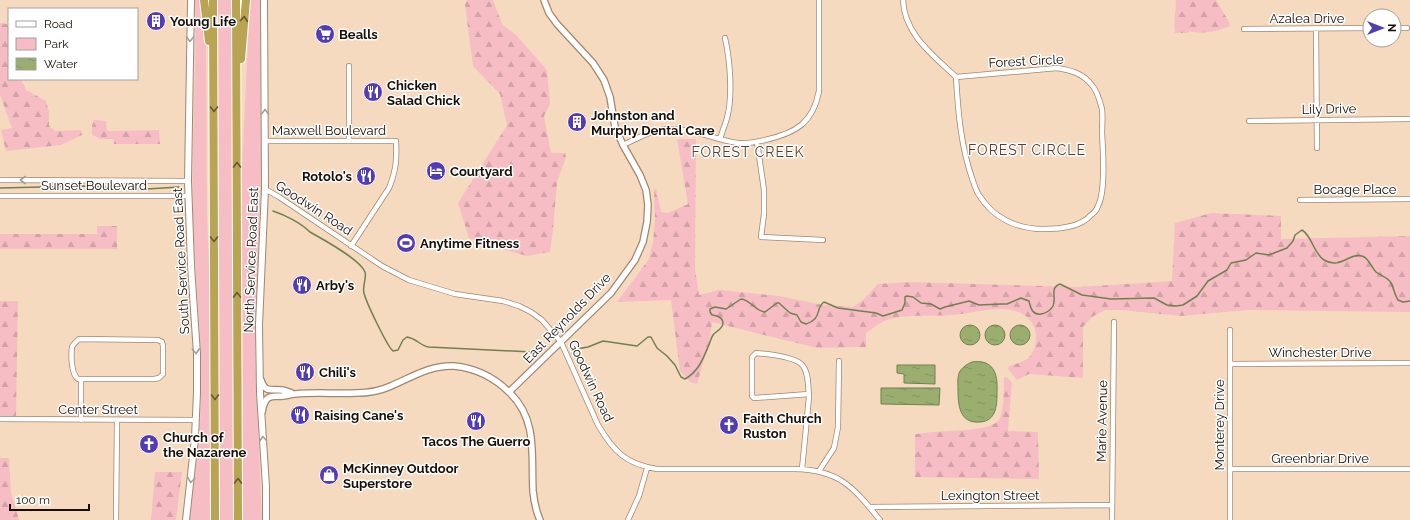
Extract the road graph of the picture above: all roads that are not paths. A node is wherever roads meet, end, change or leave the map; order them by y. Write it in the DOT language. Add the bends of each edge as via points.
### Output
graph roads {
  1 [pos="191,0"];
  2 [pos="204,0"];
  3 [pos="214,0"];
  4 [pos="236,0"];
  5 [pos="246,0"];
  6 [pos="264,0"];
  7 [pos="544,0"];
  8 [pos="819,0"];
  9 [pos="903,0"];
  10 [pos="1362,28"];
  11 [pos="1402,28"];
  12 [pos="1407,28"];
  13 [pos="1244,29"];
  14 [pos="1316,29"];
  15 [pos="725,38"];
  16 [pos="349,66"];
  17 [pos="956,77"];
  18 [pos="214,91"];
  19 [pos="236,114"];
  20 [pos="1410,119"];
  21 [pos="1317,120"];
  22 [pos="1249,121"];
  23 [pos="720,139"];
  24 [pos="349,141"];
  25 [pos="265,142"];
  26 [pos="757,142"];
  27 [pos="623,145"];
  28 [pos="1317,148"];
  29 [pos="0,180"];
  30 [pos="188,181"];
  31 [pos="265,189"];
  32 [pos="0,196"];
  33 [pos="188,196"];
  34 [pos="1410,199"];
  35 [pos="1300,200"];
  36 [pos="823,240"];
  37 [pos="351,246"];
  38 [pos="1114,322"];
  39 [pos="1230,330"];
  40 [pos="561,342"];
  41 [pos="839,361"];
  42 [pos="1410,363"];
  43 [pos="1230,364"];
  44 [pos="260,374"];
  45 [pos="81,379"];
  46 [pos="509,392"];
  47 [pos="294,394"];
  48 [pos="809,394"];
  49 [pos="261,416"];
  50 [pos="0,419"];
  51 [pos="81,420"];
  52 [pos="117,420"];
  53 [pos="196,420"];
  54 [pos="647,468"];
  55 [pos="802,469"];
  56 [pos="1230,469"];
  57 [pos="1410,469"];
  58 [pos="819,471"];
  59 [pos="1111,505"];
  60 [pos="869,507"];
  61 [pos="116,520"];
  62 [pos="186,520"];
  63 [pos="215,520"];
  64 [pos="238,520"];
  65 [pos="266,520"];
  66 [pos="540,520"];
  67 [pos="628,520"];
  68 [pos="880,520"];
  69 [pos="1112,520"];
  70 [pos="1230,520"];
  1 -- 30 [label="main road, South Service Road East, one-way"];
  2 -- 18 [label="highway"];
  3 -- 18 [label="highway"];
  4 -- 19 [label="highway"];
  19 -- 5 [label="highway, one-way"];
  25 -- 6 [label="main road, North Service Road East, one-way"];
  7 -- 27 [label="street, East Reynolds Drive" via="557,24 593,63 604,80"];
  8 -- 26 [label="street" via="820,72 815,106 801,127 785,135"];
  9 -- 17 [label="street" via="903,9 911,30 923,46"];
  10 -- 14 [label="street, Azalea Drive"];
  11 -- 12 [label="street"];
  13 -- 14 [label="street, Azalea Drive"];
  14 -- 21 [label="street"];
  15 -- 23 [label="street" via="730,98"];
  16 -- 24 [label="street"];
  17 -- 17 [label="street, Forest Circle" via="964,149 978,195 988,208 1016,226 1039,229 1058,229 1076,224 1090,216 1099,205 1103,170 1102,110 1092,84 1081,75 1057,68"];
  18 -- 63 [label="highway, one-way"];
  64 -- 19 [label="highway, one-way"];
  20 -- 21 [label="street, Lily Drive"];
  21 -- 22 [label="street, Lily Drive"];
  21 -- 28 [label="street"];
  23 -- 26 [label="street" via="738,143"];
  23 -- 27 [label="street" via="690,131 669,129 655,131"];
  24 -- 25 [label="street, Maxwell Boulevard"];
  24 -- 37 [label="street, Maxwell Boulevard" via="396,141 396,167 389,188"];
  25 -- 31 [label="main road, North Service Road East"];
  26 -- 36 [label="street" via="764,190 761,237"];
  27 -- 40 [label="street, East Reynolds Drive" via="646,190 648,205 643,242 635,260 611,293"];
  30 -- 29 [label="street, Sunset Boulevard, one-way"];
  30 -- 33 [label="main road, South Service Road East"];
  31 -- 37 [label="street, Goodwin Road"];
  31 -- 44 [label="main road, North Service Road East" via="259,325"];
  32 -- 33 [label="street, Sunset Boulevard"];
  33 -- 53 [label="main road, South Service Road East, one-way" via="197,362"];
  34 -- 35 [label="street, Bocage Place"];
  37 -- 40 [label="street, Goodwin Road" via="409,280 455,294 519,306 542,320"];
  38 -- 59 [label="street, Marie Avenue"];
  39 -- 43 [label="street, Monterey Drive"];
  40 -- 46 [label="street, East Reynolds Drive"];
  40 -- 54 [label="street, Goodwin Road" via="598,426 620,455"];
  41 -- 58 [label="street" via="838,427 834,448"];
  42 -- 43 [label="street, Winchester Drive"];
  43 -- 56 [label="street, Monterey Drive"];
  44 -- 47 [label="street" via="266,389"];
  44 -- 49 [label="main road, North Service Road East"];
  45 -- 45 [label="street" via="159,378 164,370 162,343 154,339 79,340 72,347 72,370 75,377"];
  45 -- 51 [label="street"];
  46 -- 47 [label="street" via="490,377 453,366 426,370 373,392"];
  46 -- 66 [label="street" via="524,413 530,428 533,444 533,492"];
  47 -- 49 [label="street" via="268,398"];
  48 -- 48 [label="street" via="806,372 798,362 756,353 752,357 754,398"];
  48 -- 55 [label="street"];
  65 -- 49 [label="main road, North Service Road East, one-way"];
  50 -- 51 [label="street, Center Street"];
  51 -- 52 [label="street, Center Street"];
  52 -- 53 [label="street, Center Street"];
  52 -- 61 [label="street"];
  53 -- 62 [label="main road, South Service Road East, one-way"];
  54 -- 55 [label="street, Goodwin Road"];
  54 -- 67 [label="street" via="639,496"];
  55 -- 58 [label="street, Goodwin Road"];
  56 -- 57 [label="street, Greenbriar Drive"];
  56 -- 70 [label="street, Monterey Drive"];
  58 -- 60 [label="street, Goodwin Road" via="848,484"];
  59 -- 60 [label="street, Lexington Street"];
  59 -- 69 [label="street, Marie Avenue"];
  60 -- 68 [label="street, Goodwin Road"];
}
